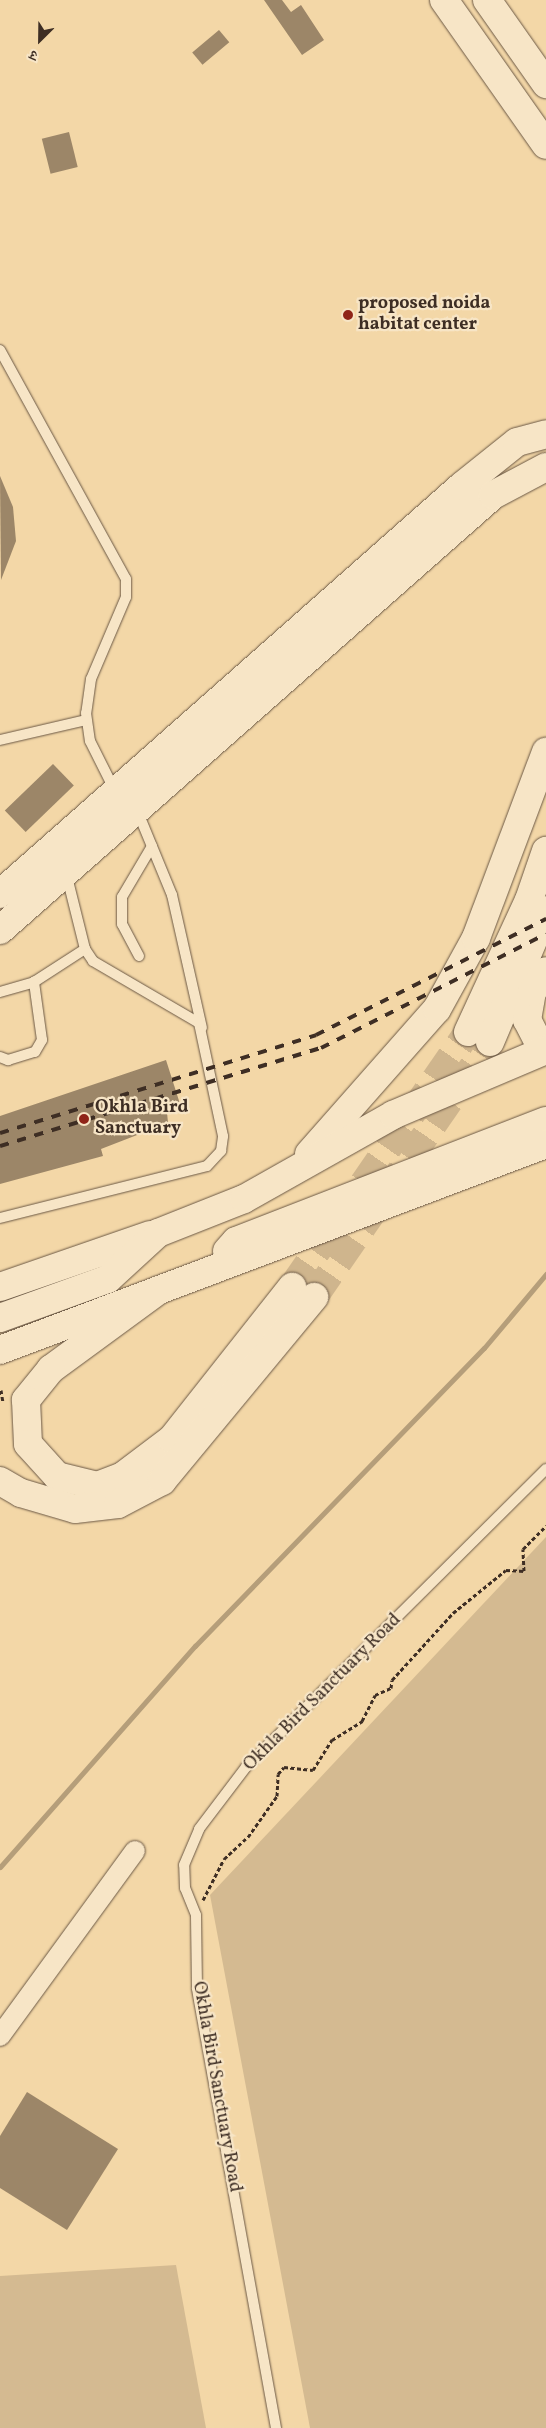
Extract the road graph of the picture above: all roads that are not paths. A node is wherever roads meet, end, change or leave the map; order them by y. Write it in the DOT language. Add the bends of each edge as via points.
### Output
graph roads {
  1 [pos="444,0"];
  2 [pos="487,0"];
  3 [pos="546,84"];
  4 [pos="546,145"];
  5 [pos="1,355"];
  6 [pos="546,434"];
  7 [pos="546,467"];
  8 [pos="86,720"];
  9 [pos="0,740"];
  10 [pos="546,752"];
  11 [pos="116,792"];
  12 [pos="136,809"];
  13 [pos="152,846"];
  14 [pos="546,851"];
  15 [pos="66,871"];
  16 [pos="0,894"];
  17 [pos="546,910"];
  18 [pos="0,930"];
  19 [pos="85,949"];
  20 [pos="139,956"];
  21 [pos="546,972"];
  22 [pos="34,982"];
  23 [pos="0,992"];
  24 [pos="202,1030"];
  25 [pos="545,1051"];
  26 [pos="0,1057"];
  27 [pos="546,1121"];
  28 [pos="546,1144"];
  29 [pos="510,1147"];
  30 [pos="293,1172"];
  31 [pos="0,1218"];
  32 [pos="158,1232"];
  33 [pos="0,1287"];
  34 [pos="159,1290"];
  35 [pos="0,1318"];
  36 [pos="0,1350"];
  37 [pos="546,1469"];
  38 [pos="0,1481"];
  39 [pos="134,1851"];
  40 [pos="0,2036"];
  41 [pos="276,2428"];
  1 -- 4 [label="main road"];
  2 -- 3 [label="main road"];
  5 -- 8 [label="lane" via="126,580 122,610 86,697"];
  6 -- 11 [label="main road" via="517,442 462,486"];
  7 -- 12 [label="main road" via="493,495"];
  8 -- 9 [label="lane"];
  8 -- 11 [label="lane" via="90,741"];
  10 -- 30 [label="main road" via="476,938 437,1009"];
  11 -- 16 [label="main road"];
  12 -- 13 [label="lane"];
  12 -- 15 [label="main road"];
  13 -- 20 [label="lane" via="122,897 122,924"];
  13 -- 24 [label="lane" via="172,895"];
  14 -- 17 [label="main road" via="479,1037"];
  15 -- 18 [label="main road"];
  15 -- 19 [label="lane"];
  19 -- 22 [label="lane"];
  19 -- 24 [label="lane" via="103,968 192,1016"];
  21 -- 25 [label="main road" via="532,992 527,1020"];
  22 -- 23 [label="lane"];
  22 -- 26 [label="lane" via="42,1040 35,1052 8,1060"];
  24 -- 31 [label="lane" via="223,1136 217,1160 207,1166"];
  25 -- 30 [label="main road" via="393,1116"];
  27 -- 29 [label="main road"];
  28 -- 29 [label="main road"];
  29 -- 34 [label="main road" via="236,1241 208,1272"];
  30 -- 32 [label="main road" via="244,1199"];
  32 -- 33 [label="main road"];
  32 -- 35 [label="main road" via="108,1279"];
  34 -- 36 [label="main road"];
  34 -- 38 [label="main road" via="51,1369 26,1400 28,1444 56,1476 97,1486 123,1476 172,1438 303,1292 162,1481 118,1504 75,1509 21,1493"];
  37 -- 41 [label="lane, Okhla Bird Sanctuary Road" via="246,1767 198,1829 184,1865 185,1888 196,1915 197,1988"];
  39 -- 40 [label="street" via="104,1897"];
}
